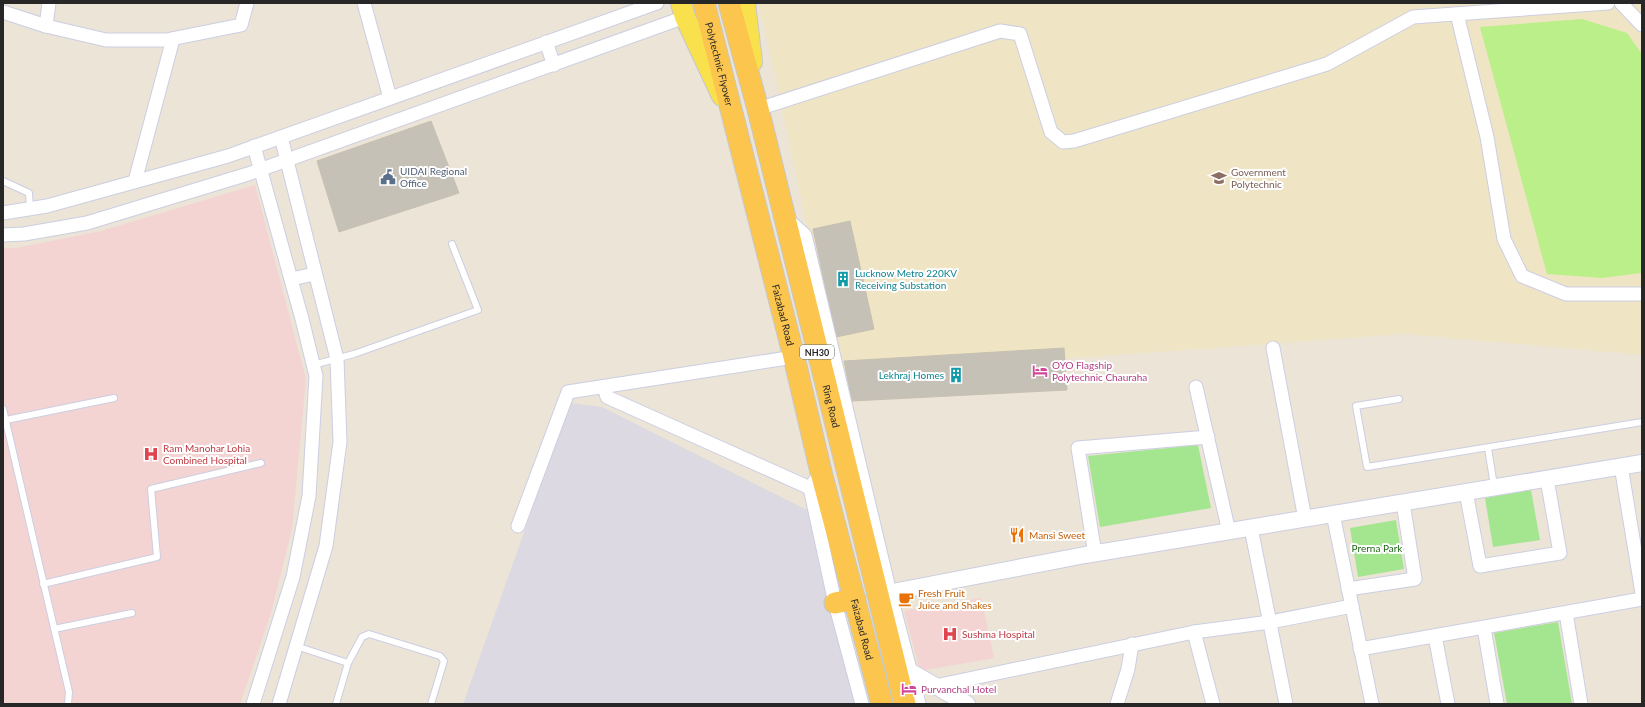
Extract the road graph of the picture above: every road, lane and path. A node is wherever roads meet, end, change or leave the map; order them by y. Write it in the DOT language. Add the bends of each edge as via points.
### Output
graph roads {
  1 [pos="49,3"];
  2 [pos="247,3"];
  3 [pos="364,3"];
  4 [pos="657,3"];
  5 [pos="704,3"];
  6 [pos="729,3"];
  7 [pos="744,3"];
  8 [pos="1608,3"];
  9 [pos="1621,3"];
  10 [pos="683,10"];
  11 [pos="3,12"];
  12 [pos="1457,14"];
  13 [pos="1642,25"];
  14 [pos="46,26"];
  15 [pos="173,39"];
  16 [pos="546,42"];
  17 [pos="554,65"];
  18 [pos="390,98"];
  19 [pos="758,109"];
  20 [pos="735,125"];
  21 [pos="281,137"];
  22 [pos="254,146"];
  23 [pos="287,160"];
  24 [pos="260,170"];
  25 [pos="3,180"];
  26 [pos="135,181"];
  27 [pos="30,208"];
  28 [pos="3,213"];
  29 [pos="3,235"];
  30 [pos="452,244"];
  31 [pos="315,274"];
  32 [pos="291,279"];
  33 [pos="1642,294"];
  34 [pos="1273,348"];
  35 [pos="794,357"];
  36 [pos="337,359"];
  37 [pos="313,364"];
  38 [pos="604,387"];
  39 [pos="1196,387"];
  40 [pos="114,398"];
  41 [pos="1399,399"];
  42 [pos="3,409"];
  43 [pos="6,420"];
  44 [pos="1642,422"];
  45 [pos="1208,437"];
  46 [pos="1488,448"];
  47 [pos="1642,462"];
  48 [pos="261,463"];
  49 [pos="1621,466"];
  50 [pos="1547,479"];
  51 [pos="816,480"];
  52 [pos="1494,488"];
  53 [pos="1466,492"];
  54 [pos="1403,503"];
  55 [pos="1333,514"];
  56 [pos="1305,519"];
  57 [pos="518,526"];
  58 [pos="1251,528"];
  59 [pos="1229,532"];
  60 [pos="1095,554"];
  61 [pos="43,584"];
  62 [pos="1348,589"];
  63 [pos="1642,593"];
  64 [pos="884,594"];
  65 [pos="1642,599"];
  66 [pos="845,601"];
  67 [pos="1352,606"];
  68 [pos="132,613"];
  69 [pos="1566,613"];
  70 [pos="1270,622"];
  71 [pos="1484,628"];
  72 [pos="54,629"];
  73 [pos="1194,632"];
  74 [pos="1435,636"];
  75 [pos="1132,644"];
  76 [pos="296,646"];
  77 [pos="1360,649"];
  78 [pos="348,663"];
  79 [pos="911,672"];
  80 [pos="935,686"];
  81 [pos="68,704"];
  82 [pos="253,704"];
  83 [pos="279,704"];
  84 [pos="336,704"];
  85 [pos="431,704"];
  86 [pos="862,704"];
  87 [pos="882,704"];
  88 [pos="905,704"];
  89 [pos="919,704"];
  90 [pos="967,704"];
  91 [pos="1117,704"];
  92 [pos="1213,704"];
  93 [pos="1286,704"];
  94 [pos="1372,704"];
  95 [pos="1448,704"];
  96 [pos="1497,704"];
  97 [pos="1581,704"];
  1 -- 14 [label="street"];
  2 -- 15 [label="street" via="241,25"];
  3 -- 18 [label="street"];
  4 -- 16 [label="street"];
  5 -- 20 [label="highway, Polytechnic Flyover / NH30"];
  6 -- 19 [label="highway, NH30"];
  7 -- 19 [label="main road"];
  8 -- 12 [label="street"];
  9 -- 13 [label="street"];
  10 -- 17 [label="street"];
  10 -- 20 [label="main road, Faizabad Road"];
  11 -- 14 [label="street"];
  12 -- 19 [label="street" via="1413,17 1327,64 1074,141 1063,142 1051,132 1020,34 1000,31"];
  12 -- 33 [label="street" via="1487,137 1504,240 1522,276 1566,294"];
  14 -- 15 [label="street" via="106,40"];
  15 -- 26 [label="street"];
  16 -- 17 [label="street"];
  16 -- 18 [label="street"];
  17 -- 23 [label="street"];
  18 -- 21 [label="street"];
  19 -- 64 [label="highway, Ring Road / NH30"];
  20 -- 35 [label="highway, Faizabad Road / NH30"];
  21 -- 22 [label="street"];
  21 -- 23 [label="street"];
  22 -- 24 [label="street"];
  22 -- 26 [label="street" via="228,156"];
  23 -- 24 [label="street"];
  23 -- 31 [label="street"];
  24 -- 29 [label="street" via="87,223"];
  24 -- 32 [label="street"];
  25 -- 27 [label="lane" via="29,193"];
  26 -- 27 [label="street" via="47,206"];
  27 -- 28 [label="street"];
  30 -- 36 [label="lane" via="478,310"];
  31 -- 32 [label="street"];
  31 -- 36 [label="street"];
  32 -- 37 [label="street"];
  34 -- 56 [label="street"];
  35 -- 38 [label="street"];
  35 -- 51 [label="highway, Faizabad Road / NH30"];
  36 -- 37 [label="lane"];
  36 -- 76 [label="street" via="340,442 326,546"];
  37 -- 82 [label="street" via="316,376 309,496 293,577"];
  38 -- 51 [label="street" via="607,397"];
  38 -- 57 [label="street" via="568,392"];
  39 -- 45 [label="street"];
  40 -- 43 [label="lane"];
  41 -- 46 [label="lane" via="1356,406 1367,467"];
  42 -- 43 [label="lane"];
  43 -- 61 [label="lane"];
  44 -- 46 [label="lane"];
  45 -- 59 [label="street"];
  45 -- 60 [label="street" via="1078,448"];
  46 -- 52 [label="lane"];
  47 -- 49 [label="street"];
  48 -- 61 [label="lane" via="151,489 157,557"];
  49 -- 50 [label="street"];
  49 -- 63 [label="street"];
  50 -- 52 [label="street"];
  50 -- 53 [label="street" via="1560,553 1480,566"];
  51 -- 66 [label="highway, Faizabad Road / NH30"];
  52 -- 53 [label="street"];
  53 -- 54 [label="street"];
  54 -- 55 [label="street"];
  54 -- 62 [label="street" via="1415,579"];
  55 -- 56 [label="street"];
  55 -- 62 [label="street"];
  56 -- 58 [label="street"];
  58 -- 59 [label="street"];
  58 -- 70 [label="street"];
  59 -- 60 [label="street"];
  60 -- 64 [label="street"];
  61 -- 72 [label="lane"];
  62 -- 67 [label="street"];
  64 -- 79 [label="street"];
  64 -- 88 [label="highway, Ring Road / NH30"];
  65 -- 69 [label="street"];
  66 -- 86 [label="street"];
  66 -- 87 [label="highway, Faizabad Road / NH30"];
  67 -- 70 [label="street"];
  67 -- 77 [label="street"];
  68 -- 72 [label="lane"];
  69 -- 71 [label="street"];
  69 -- 97 [label="street"];
  70 -- 73 [label="street"];
  70 -- 93 [label="street"];
  71 -- 74 [label="street"];
  71 -- 96 [label="street"];
  72 -- 81 [label="lane" via="69,692"];
  73 -- 75 [label="street"];
  73 -- 92 [label="street"];
  74 -- 77 [label="street"];
  74 -- 95 [label="street"];
  75 -- 80 [label="street"];
  75 -- 91 [label="street" via="1128,669"];
  76 -- 78 [label="lane"];
  76 -- 83 [label="street"];
  77 -- 94 [label="street"];
  78 -- 84 [label="lane"];
  78 -- 85 [label="lane" via="362,637 369,634 440,656 444,661"];
  79 -- 80 [label="street"];
  79 -- 89 [label="street"];
  80 -- 90 [label="street"];
}
